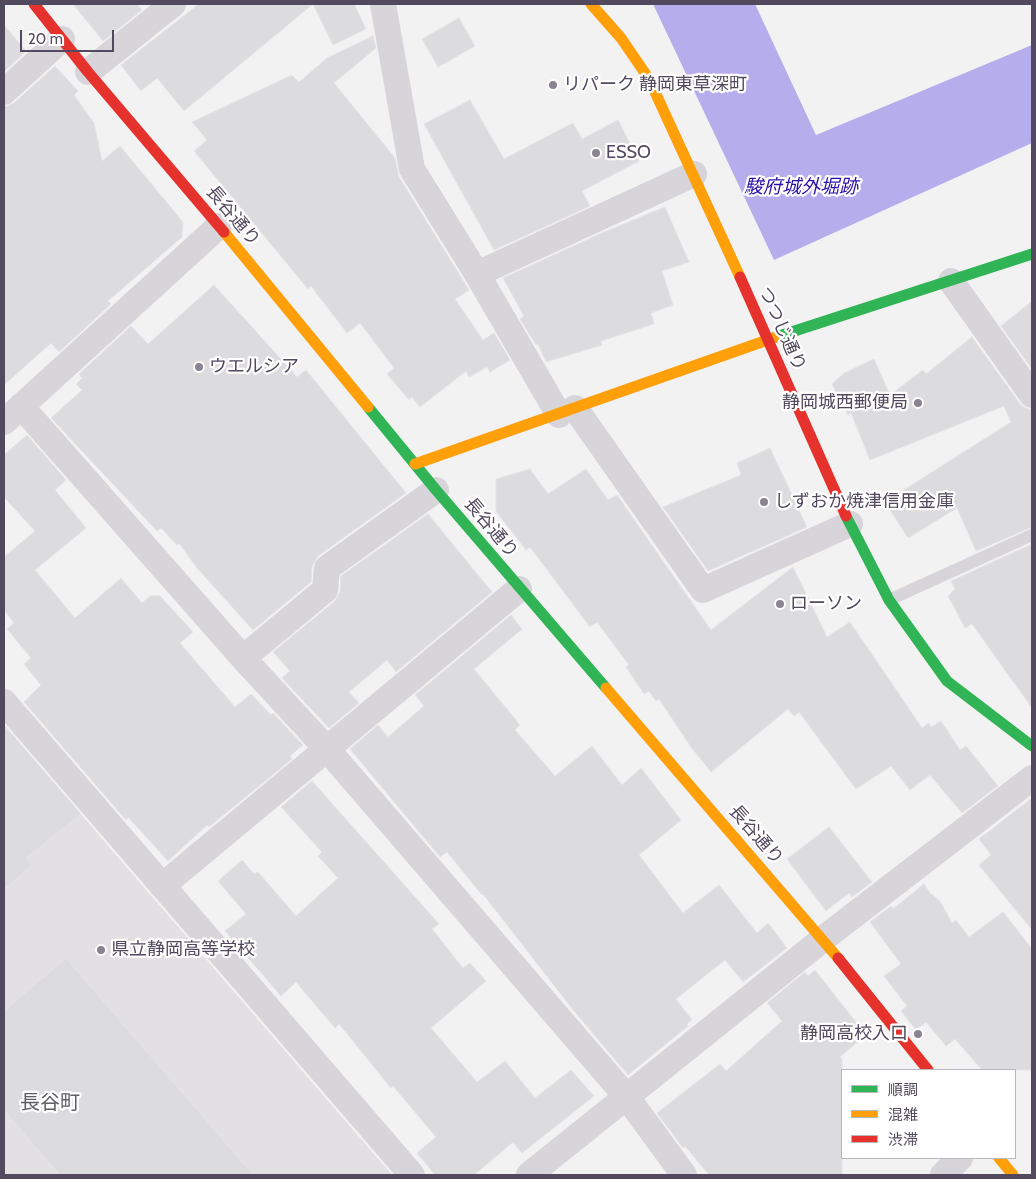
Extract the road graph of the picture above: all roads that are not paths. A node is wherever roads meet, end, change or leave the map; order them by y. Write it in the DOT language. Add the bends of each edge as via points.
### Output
graph roads {
  1 [pos="34,4"];
  2 [pos="173,4"];
  3 [pos="383,4"];
  4 [pos="591,4"];
  5 [pos="62,39"];
  6 [pos="88,72"];
  7 [pos="4,92"];
  8 [pos="694,174"];
  9 [pos="219,226"];
  10 [pos="1032,254"];
  11 [pos="477,274"];
  12 [pos="951,281"];
  13 [pos="767,340"];
  14 [pos="1032,396"];
  15 [pos="567,411"];
  16 [pos="12,414"];
  17 [pos="415,464"];
  18 [pos="436,490"];
  19 [pos="850,524"];
  20 [pos="1032,534"];
  21 [pos="519,589"];
  22 [pos="889,600"];
  23 [pos="243,658"];
  24 [pos="4,702"];
  25 [pos="1032,746"];
  26 [pos="326,748"];
  27 [pos="1032,778"];
  28 [pos="162,886"];
  29 [pos="823,940"];
  30 [pos="927,1069"];
  31 [pos="626,1096"];
  32 [pos="959,1159"];
  33 [pos="1000,1159"];
  34 [pos="412,1175"];
  35 [pos="528,1175"];
  36 [pos="684,1175"];
  37 [pos="943,1175"];
  38 [pos="1013,1175"];
  1 -- 5 [label="street, 長谷通り"];
  2 -- 6 [label="street"];
  3 -- 11 [label="street" via="412,169"];
  4 -- 8 [label="street, つつじ通り" via="621,38 649,79"];
  5 -- 6 [label="street, 長谷通り"];
  5 -- 7 [label="street"];
  6 -- 9 [label="street, 長谷通り"];
  8 -- 11 [label="street"];
  8 -- 13 [label="street, つつじ通り"];
  9 -- 16 [label="street"];
  9 -- 17 [label="street, 長谷通り"];
  10 -- 12 [label="street"];
  11 -- 15 [label="street"];
  12 -- 13 [label="street"];
  12 -- 14 [label="street"];
  13 -- 15 [label="street"];
  13 -- 19 [label="street, つつじ通り"];
  15 -- 17 [label="street"];
  15 -- 19 [label="street" via="703,590"];
  16 -- 23 [label="street"];
  17 -- 18 [label="street, 長谷通り"];
  18 -- 21 [label="street, 長谷通り"];
  18 -- 23 [label="street" via="327,568 325,590"];
  19 -- 22 [label="street, つつじ通り"];
  20 -- 22 [label="lane"];
  21 -- 26 [label="street"];
  21 -- 29 [label="street, 長谷通り"];
  22 -- 25 [label="street, つつじ通り" via="947,681"];
  23 -- 26 [label="street"];
  24 -- 28 [label="street"];
  26 -- 28 [label="street"];
  26 -- 31 [label="street"];
  27 -- 29 [label="street"];
  28 -- 34 [label="street"];
  29 -- 30 [label="street, 長谷通り"];
  29 -- 31 [label="street"];
  31 -- 35 [label="street"];
  31 -- 36 [label="street"];
  32 -- 37 [label="street"];
  33 -- 38 [label="street"];
}
